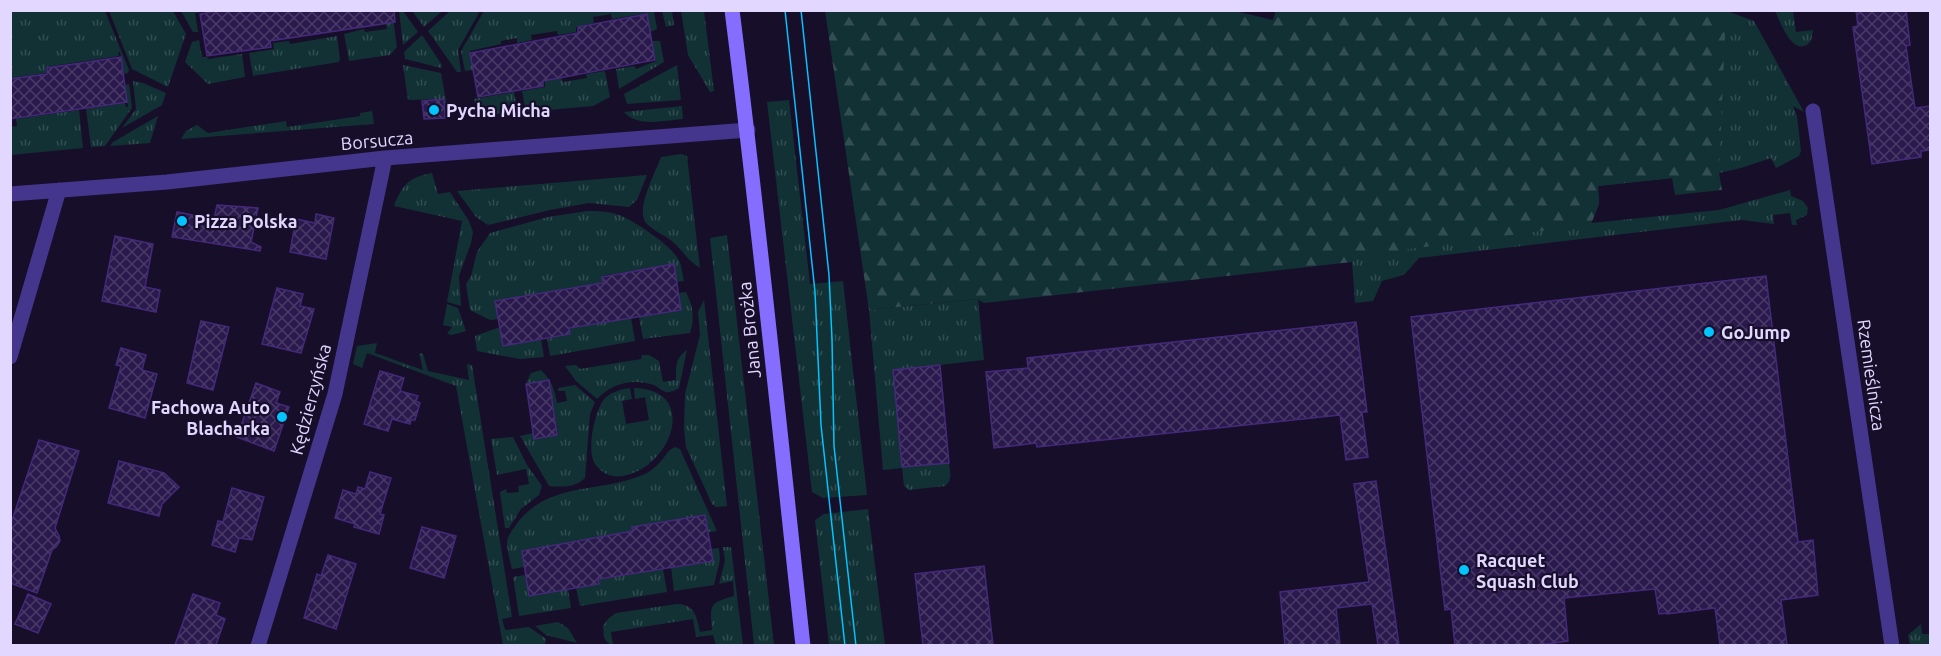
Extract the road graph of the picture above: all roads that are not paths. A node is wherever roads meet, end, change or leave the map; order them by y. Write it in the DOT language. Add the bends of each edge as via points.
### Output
graph roads {
  1 [pos="732,10"];
  2 [pos="1813,111"];
  3 [pos="748,130"];
  4 [pos="385,158"];
  5 [pos="59,190"];
  6 [pos="10,194"];
  7 [pos="10,357"];
  8 [pos="258,645"];
  9 [pos="803,645"];
  10 [pos="1892,645"];
  1 -- 3 [label="main road, Jana Brożka"];
  2 -- 10 [label="street, Rzemieślnicza"];
  3 -- 4 [label="street, Borsucza"];
  3 -- 9 [label="main road, Jana Brożka"];
  4 -- 5 [label="street, Borsucza"];
  4 -- 8 [label="street, Kędzierzyńska" via="335,394"];
  5 -- 6 [label="street, Borsucza"];
  5 -- 7 [label="street"];
}
